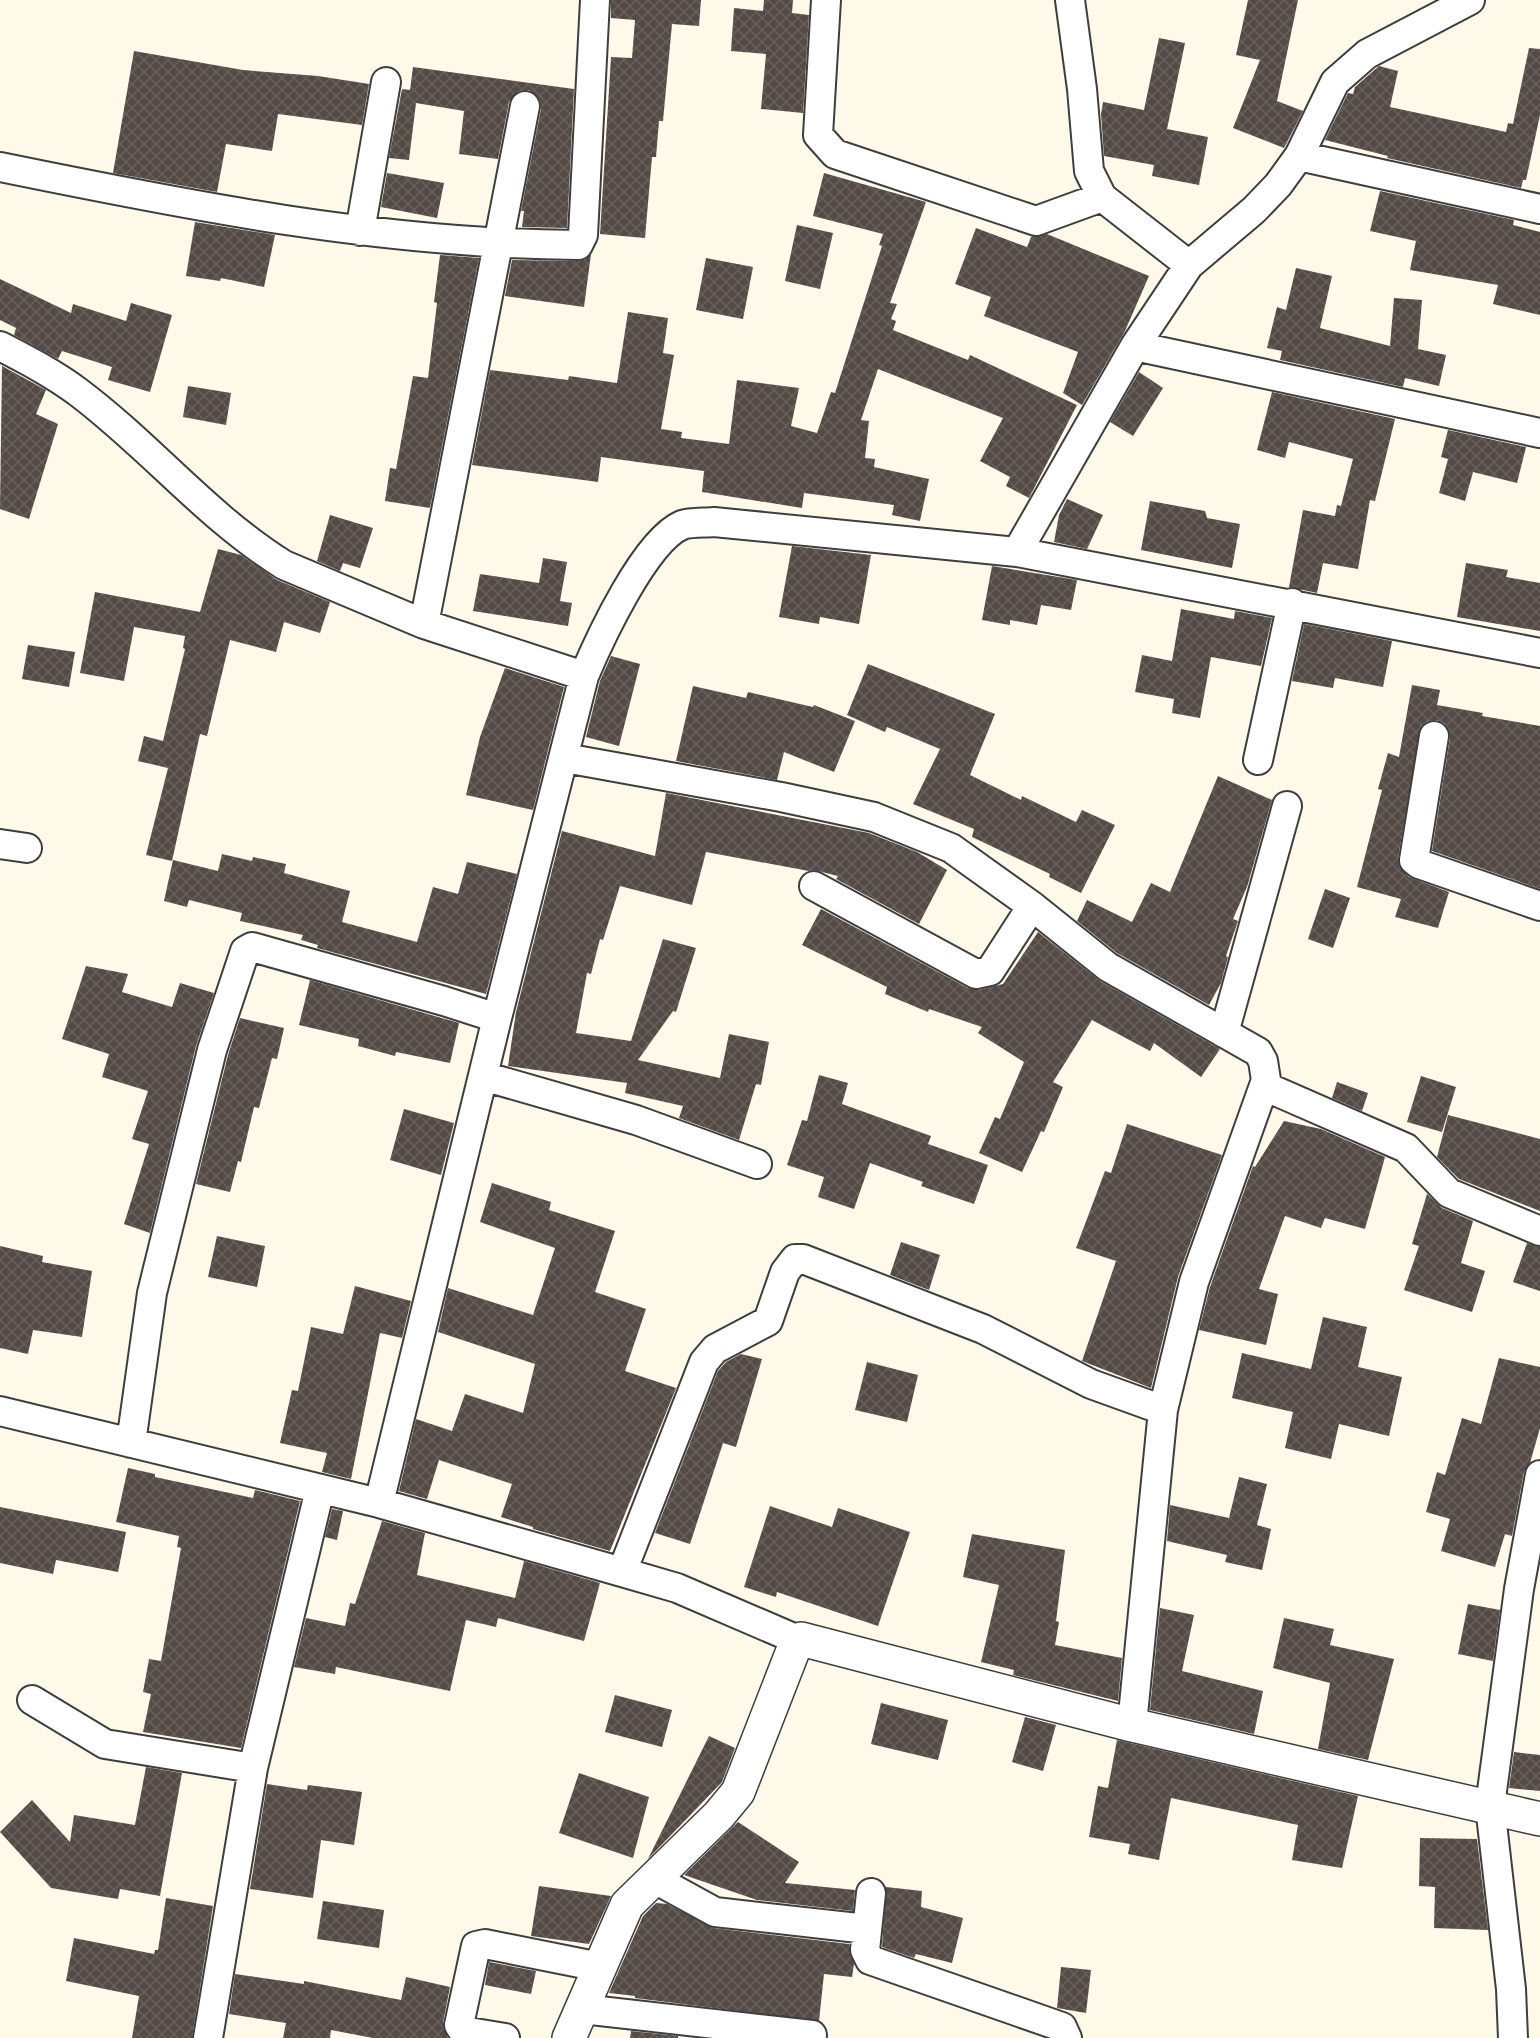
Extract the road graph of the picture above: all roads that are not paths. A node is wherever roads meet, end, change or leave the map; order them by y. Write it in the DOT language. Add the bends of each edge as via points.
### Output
graph roads {
  1 [pos="595,0"];
  2 [pos="826,0"];
  3 [pos="1070,0"];
  4 [pos="1470,0"];
  5 [pos="386,82"];
  6 [pos="525,106"];
  7 [pos="1299,156"];
  8 [pos="0,167"];
  9 [pos="1102,197"];
  10 [pos="1540,209"];
  11 [pos="360,231"];
  12 [pos="496,244"];
  13 [pos="1189,265"];
  14 [pos="0,346"];
  15 [pos="1135,346"];
  16 [pos="1540,433"];
  17 [pos="1017,552"];
  18 [pos="1292,603"];
  19 [pos="424,624"];
  20 [pos="1540,653"];
  21 [pos="584,676"];
  22 [pos="1434,736"];
  23 [pos="565,758"];
  24 [pos="1258,760"];
  25 [pos="1287,806"];
  26 [pos="814,886"];
  27 [pos="1032,906"];
  28 [pos="1540,906"];
  29 [pos="497,1018"];
  30 [pos="1224,1033"];
  31 [pos="483,1076"];
  32 [pos="1264,1086"];
  33 [pos="757,1164"];
  34 [pos="1540,1231"];
  35 [pos="1163,1410"];
  36 [pos="0,1411"];
  37 [pos="131,1443"];
  38 [pos="1540,1475"];
  39 [pos="320,1489"];
  40 [pos="379,1503"];
  41 [pos="622,1572"];
  42 [pos="1530,1591"];
  43 [pos="798,1640"];
  44 [pos="32,1700"];
  45 [pos="1132,1725"];
  46 [pos="254,1768"];
  47 [pos="1490,1806"];
  48 [pos="1540,1819"];
  49 [pos="654,1878"];
  50 [pos="871,1893"];
  51 [pos="867,1929"];
  52 [pos="600,1967"];
  53 [pos="576,2024"];
  54 [pos="813,2035"];
  55 [pos="208,2038"];
  56 [pos="505,2038"];
  57 [pos="1067,2038"];
  58 [pos="1513,2038"];
  1 -- 12 [label="street" via="581,244"];
  2 -- 9 [label="street" via="818,135 835,154 1036,221"];
  3 -- 9 [label="street" via="1089,171"];
  4 -- 7 [label="street" via="1349,68 1335,82"];
  5 -- 11 [label="street"];
  6 -- 12 [label="street"];
  7 -- 10 [label="street"];
  7 -- 13 [label="street" via="1254,210"];
  8 -- 11 [label="street" via="179,203"];
  9 -- 13 [label="street"];
  11 -- 12 [label="street"];
  12 -- 19 [label="street"];
  13 -- 15 [label="street"];
  14 -- 19 [label="street" via="80,393 264,552 305,575"];
  15 -- 16 [label="street"];
  15 -- 17 [label="street"];
  17 -- 18 [label="street"];
  17 -- 21 [label="street" via="714,522 684,524 662,540 639,569"];
  18 -- 20 [label="street"];
  18 -- 24 [label="street"];
  19 -- 21 [label="street"];
  21 -- 23 [label="street"];
  22 -- 28 [label="street" via="1414,860"];
  23 -- 27 [label="street" via="874,817 951,848"];
  23 -- 29 [label="street"];
  25 -- 30 [label="street"];
  26 -- 27 [label="street" via="976,974 990,971"];
  27 -- 30 [label="street" via="1108,968"];
  29 -- 31 [label="street"];
  29 -- 37 [label="street" via="252,947 245,951 212,1050 152,1293"];
  30 -- 32 [label="street" via="1261,1056"];
  31 -- 33 [label="street" via="636,1120"];
  31 -- 40 [label="street"];
  32 -- 34 [label="street" via="1400,1145 1449,1193"];
  32 -- 35 [label="street" via="1194,1282"];
  35 -- 41 [label="street" via="1091,1384 982,1329 926,1306 795,1259 785,1272 766,1323 715,1349 704,1362"];
  35 -- 45 [label="street"];
  36 -- 37 [label="street"];
  37 -- 39 [label="street"];
  38 -- 42 [label="street"];
  39 -- 40 [label="street"];
  39 -- 46 [label="street"];
  40 -- 41 [label="street"];
  41 -- 43 [label="street" via="677,1588"];
  42 -- 47 [label="street"];
  43 -- 45 [label="street" via="805,1638"];
  43 -- 49 [label="street" via="738,1792"];
  44 -- 46 [label="street" via="105,1744"];
  45 -- 47 [label="street"];
  46 -- 55 [label="street"];
  47 -- 48 [label="street"];
  47 -- 58 [label="street"];
  49 -- 51 [label="street" via="715,1912"];
  49 -- 52 [label="street" via="627,1905"];
  50 -- 51 [label="street"];
  51 -- 57 [label="street" via="867,1956 876,1964 1062,2027"];
  52 -- 53 [label="street"];
  52 -- 56 [label="street" via="486,1944 476,1946 459,2025 463,2031"];
  53 -- 54 [label="street"];
}
